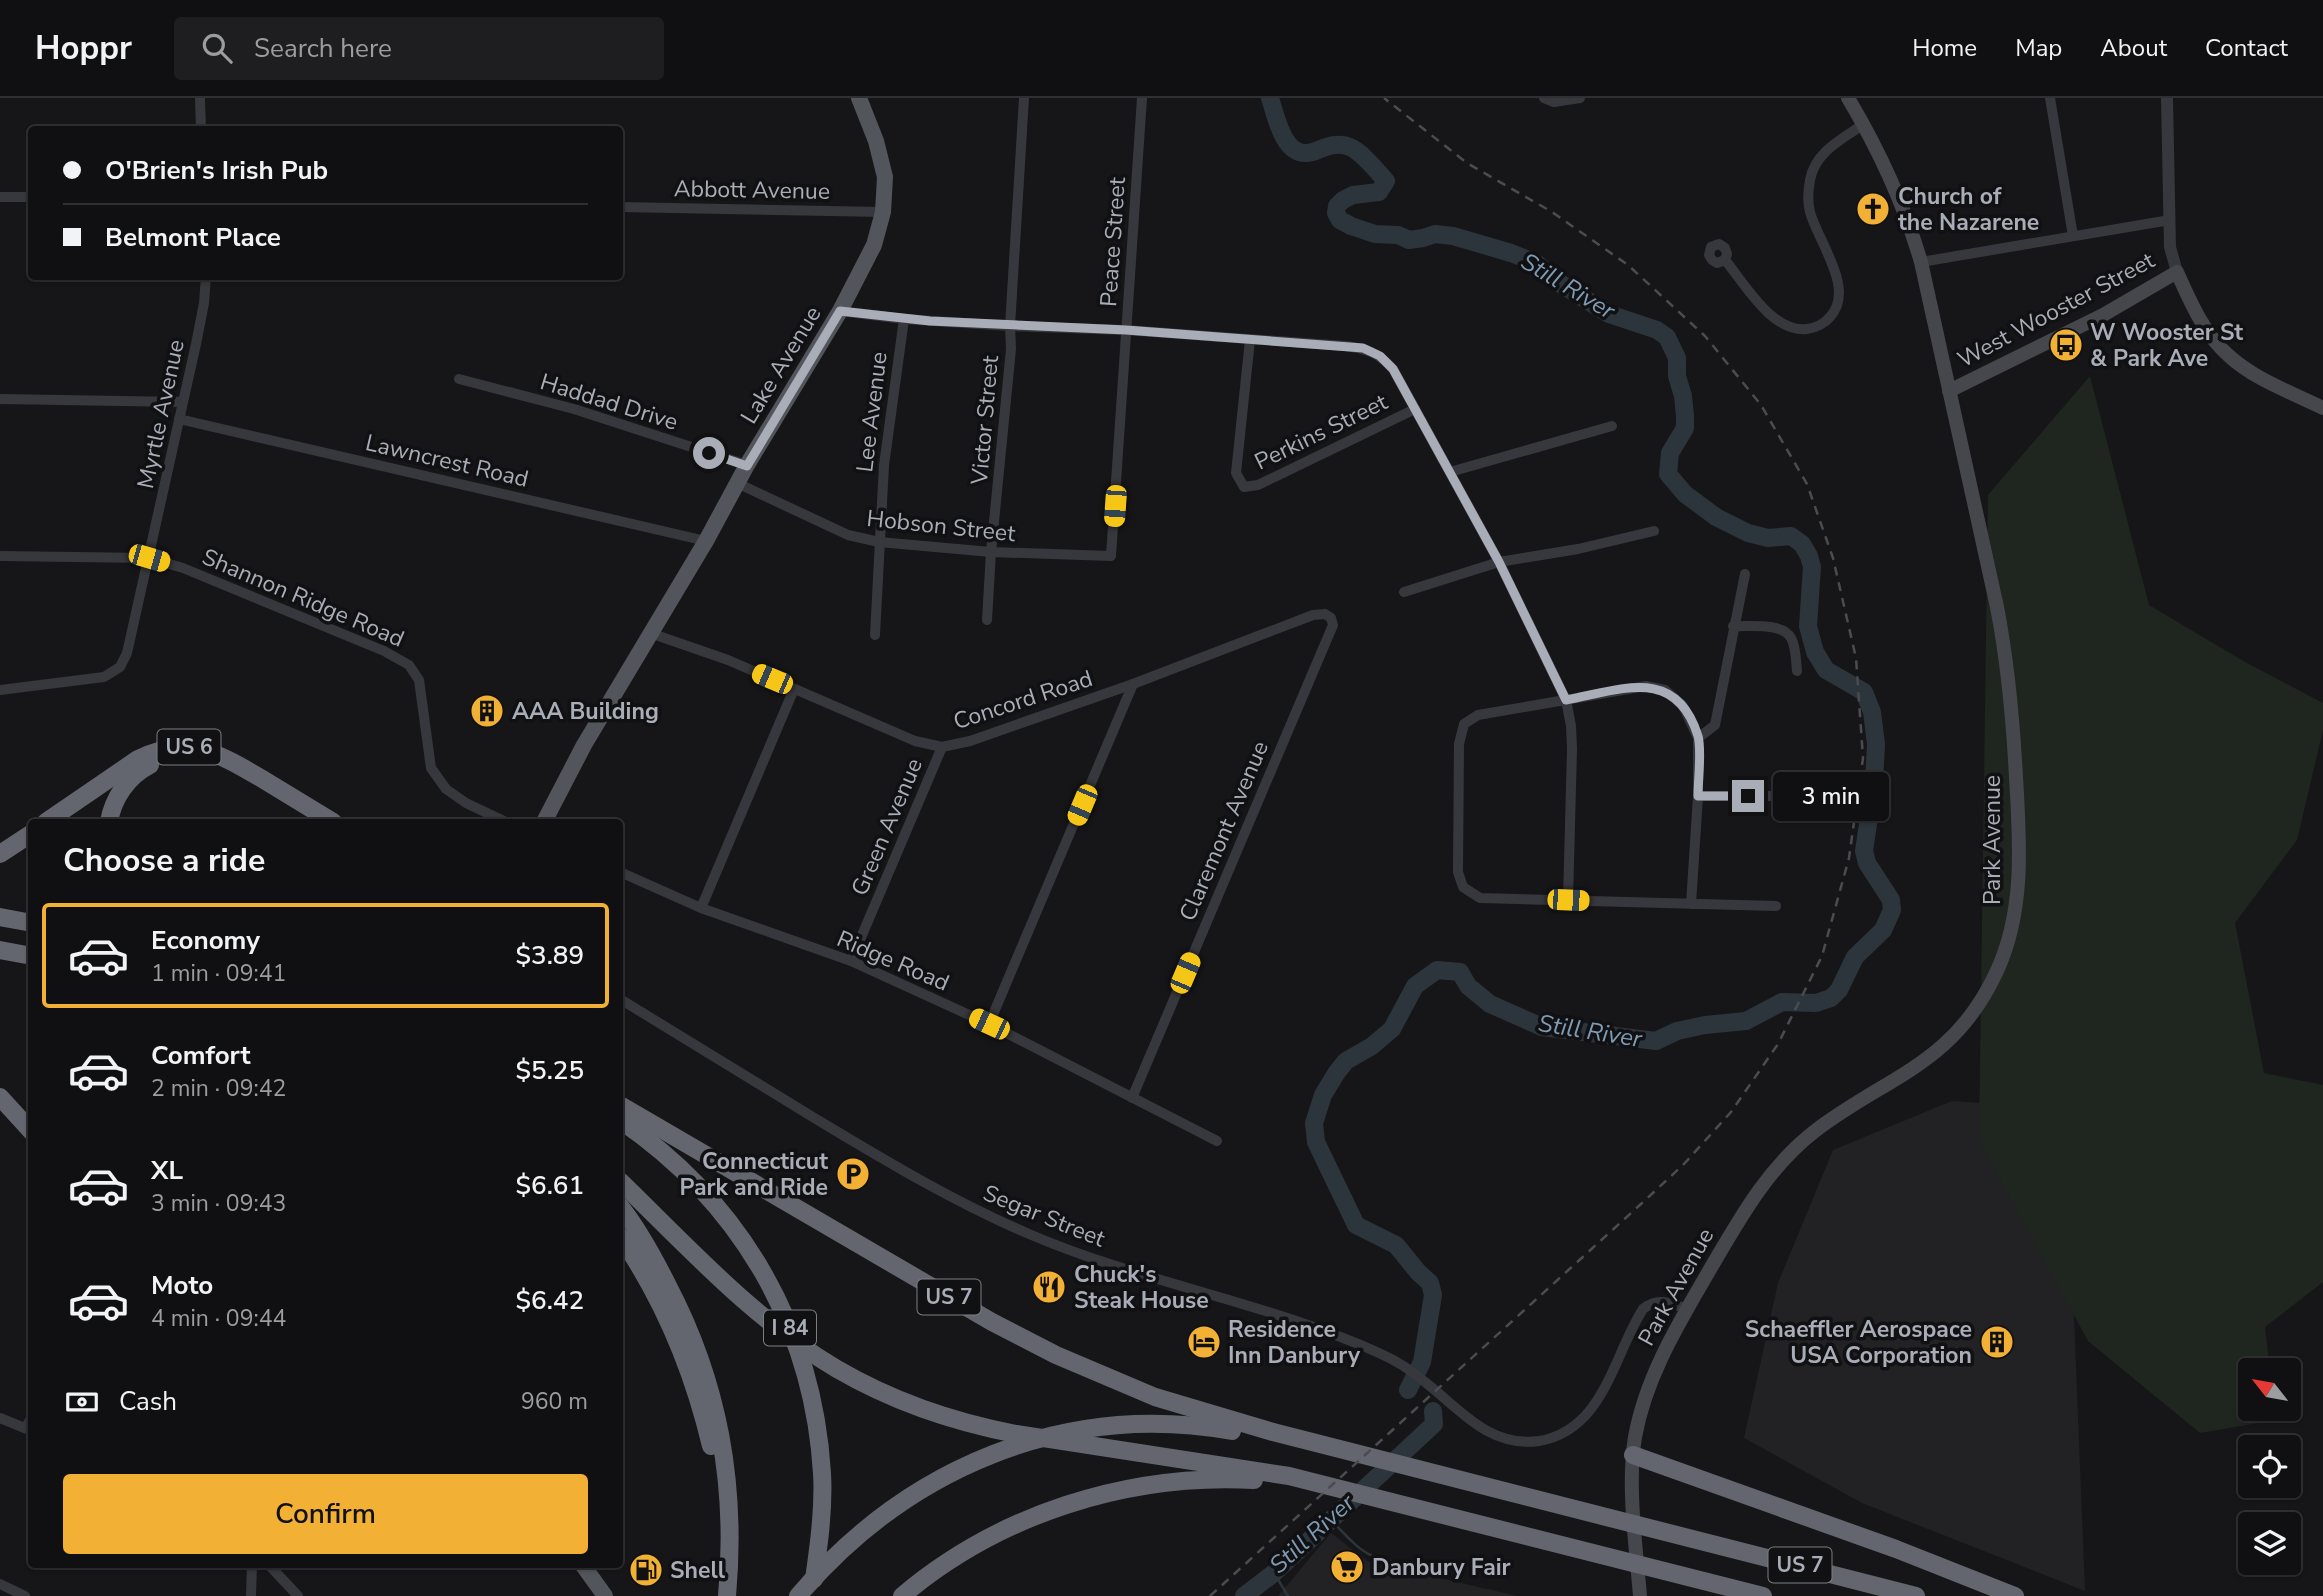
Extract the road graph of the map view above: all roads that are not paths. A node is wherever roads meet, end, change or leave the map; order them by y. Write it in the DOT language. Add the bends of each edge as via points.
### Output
graph roads {
  1 [pos="200,98"];
  2 [pos="859,98"];
  3 [pos="1024,98"];
  4 [pos="1142,98"];
  5 [pos="1544,98"];
  6 [pos="1580,98"];
  7 [pos="1848,98"];
  8 [pos="2050,98"];
  9 [pos="2166,98"];
  10 [pos="1864,124"];
  11 [pos="201,126"];
  12 [pos="0,197"];
  13 [pos="28,197"];
  14 [pos="623,207"];
  15 [pos="883,212"];
  16 [pos="2170,220"];
  17 [pos="2073,236"];
  18 [pos="1725,260"];
  19 [pos="1921,262"];
  20 [pos="2177,272"];
  21 [pos="206,280"];
  22 [pos="840,311"];
  23 [pos="904,319"];
  24 [pos="1010,326"];
  25 [pos="1126,330"];
  26 [pos="1250,341"];
  27 [pos="459,379"];
  28 [pos="1949,391"];
  29 [pos="0,399"];
  30 [pos="182,402"];
  31 [pos="2323,408"];
  32 [pos="1415,409"];
  33 [pos="179,419"];
  34 [pos="1612,426"];
  35 [pos="747,466"];
  36 [pos="1450,472"];
  37 [pos="737,483"];
  38 [pos="1654,531"];
  39 [pos="706,541"];
  40 [pos="879,542"];
  41 [pos="991,552"];
  42 [pos="0,556"];
  43 [pos="1111,556"];
  44 [pos="149,558"];
  45 [pos="1499,562"];
  46 [pos="1745,574"];
  47 [pos="1404,592"];
  48 [pos="1331,618"];
  49 [pos="987,620"];
  50 [pos="1733,626"];
  51 [pos="650,633"];
  52 [pos="875,635"];
  53 [pos="1797,671"];
  54 [pos="1133,684"];
  55 [pos="794,689"];
  56 [pos="0,690"];
  57 [pos="1566,700"];
  58 [pos="1698,737"];
  59 [pos="942,747"];
  60 [pos="1698,796"];
  61 [pos="1798,796"];
  62 [pos="50,819"];
  63 [pos="110,819"];
  64 [pos="309,819"];
  65 [pos="328,819"];
  66 [pos="500,819"];
  67 [pos="546,819"];
  68 [pos="28,836"];
  69 [pos="0,854"];
  70 [pos="623,874"];
  71 [pos="1568,900"];
  72 [pos="1690,904"];
  73 [pos="1776,906"];
  74 [pos="701,908"];
  75 [pos="0,917"];
  76 [pos="28,922"];
  77 [pos="0,950"];
  78 [pos="28,955"];
  79 [pos="851,961"];
  80 [pos="623,1001"];
  81 [pos="989,1024"];
  82 [pos="0,1097"];
  83 [pos="1132,1098"];
  84 [pos="623,1107"];
  85 [pos="623,1122"];
  86 [pos="28,1128"];
  87 [pos="1217,1141"];
  88 [pos="623,1184"];
  89 [pos="623,1210"];
  90 [pos="623,1241"];
  91 [pos="1687,1309"];
  92 [pos="0,1418"];
  93 [pos="28,1429"];
  94 [pos="1300,1441"];
  95 [pos="1633,1455"];
  96 [pos="1270,1477"];
  97 [pos="1683,1535"];
  98 [pos="252,1568"];
  99 [pos="272,1568"];
  100 [pos="585,1568"];
  101 [pos="1681,1576"];
  102 [pos="0,1584"];
  103 [pos="25,1596"];
  104 [pos="251,1596"];
  105 [pos="298,1596"];
  106 [pos="605,1596"];
  107 [pos="725,1596"];
  108 [pos="798,1596"];
  109 [pos="810,1596"];
  110 [pos="902,1596"];
  111 [pos="1640,1596"];
  112 [pos="1739,1596"];
  113 [pos="1763,1596"];
  114 [pos="1875,1596"];
  115 [pos="1916,1596"];
  116 [pos="2015,1596"];
  1 -- 11 [label="street"];
  2 -- 15 [label="main road, Lake Avenue" via="885,177"];
  3 -- 24 [label="street, Victor Street"];
  4 -- 25 [label="street, Peace Street"];
  5 -- 6 [label="street" via="1554,102"];
  7 -- 10 [label="main road, Park Avenue"];
  8 -- 17 [label="street"];
  9 -- 16 [label="street, West Wooster Street"];
  10 -- 18 [label="street" via="1827,150 1810,177 1807,197 1811,214 1841,295 1828,320 1797,330 1782,325"];
  10 -- 19 [label="main road, Park Avenue" via="1904,208"];
  12 -- 13 [label="street"];
  14 -- 15 [label="street, Abbott Avenue"];
  15 -- 22 [label="main road, Lake Avenue" via="874,245"];
  16 -- 17 [label="street"];
  16 -- 20 [label="street, West Wooster Street" via="2170,247"];
  17 -- 19 [label="street"];
  19 -- 28 [label="main road, Park Avenue"];
  20 -- 28 [label="main road, West Wooster Street" via="2103,315"];
  20 -- 31 [label="main road" via="2192,306 2226,354 2260,378"];
  21 -- 30 [label="street, Myrtle Avenue"];
  22 -- 23 [label="street"];
  22 -- 35 [label="main road, Lake Avenue"];
  23 -- 24 [label="street"];
  23 -- 40 [label="street, Lee Avenue" via="884,465"];
  24 -- 25 [label="street"];
  24 -- 41 [label="street, Victor Street"];
  25 -- 26 [label="street"];
  25 -- 43 [label="street, Peace Street"];
  26 -- 32 [label="street" via="1363,348 1393,369"];
  26 -- 32 [label="street, Perkins Street" via="1236,473 1244,486 1258,485"];
  27 -- 35 [label="street, Haddad Drive" via="574,409"];
  28 -- 91 [label="main road, Park Avenue" via="2009,682 2019,863 2016,908 2005,954 1982,999 1949,1042 1907,1074 1816,1130 1779,1163"];
  29 -- 30 [label="street"];
  30 -- 33 [label="street, Myrtle Avenue"];
  32 -- 36 [label="street"];
  33 -- 39 [label="street, Lawncrest Road"];
  33 -- 44 [label="street, Myrtle Avenue"];
  34 -- 36 [label="street"];
  35 -- 37 [label="main road, Lake Avenue"];
  36 -- 45 [label="street"];
  37 -- 39 [label="main road, Lake Avenue"];
  37 -- 40 [label="street, Hobson Street" via="848,535"];
  38 -- 45 [label="street"];
  39 -- 51 [label="main road, Lake Avenue"];
  40 -- 41 [label="street, Hobson Street"];
  40 -- 52 [label="street, Lee Avenue"];
  41 -- 43 [label="street, Hobson Street"];
  41 -- 49 [label="street, Victor Street"];
  42 -- 44 [label="street, Shannon Ridge Road"];
  44 -- 56 [label="street, Myrtle Avenue" via="120,667 104,677"];
  44 -- 66 [label="street, Shannon Ridge Road" via="347,635 409,665 419,680 431,768 446,789"];
  45 -- 47 [label="street"];
  45 -- 57 [label="street"];
  46 -- 50 [label="street"];
  48 -- 54 [label="street, Concord Road" via="1313,615"];
  48 -- 83 [label="street, Claremont Avenue" via="1333,625"];
  50 -- 53 [label="street" via="1784,631 1792,638"];
  50 -- 58 [label="street" via="1715,725"];
  51 -- 55 [label="street, Concord Road"];
  51 -- 67 [label="main road, Lake Avenue"];
  54 -- 59 [label="street, Concord Road"];
  54 -- 81 [label="street"];
  55 -- 59 [label="street, Concord Road" via="915,741"];
  55 -- 74 [label="street"];
  57 -- 58 [label="street" via="1646,686 1665,690 1683,706"];
  57 -- 71 [label="street" via="1572,749"];
  57 -- 71 [label="street" via="1478,715 1464,724 1459,744 1458,872 1463,887 1480,898"];
  58 -- 60 [label="street"];
  59 -- 79 [label="street, Green Avenue"];
  60 -- 61 [label="street"];
  60 -- 72 [label="street"];
  62 -- 65 [label="highway, US 6" via="153,751 187,747 229,760"];
  63 -- 64 [label="highway" via="116,799 132,777 157,761 186,757 224,768"];
  68 -- 69 [label="highway"];
  70 -- 74 [label="street, Ridge Road"];
  71 -- 72 [label="street"];
  72 -- 73 [label="street"];
  74 -- 79 [label="street, Ridge Road"];
  75 -- 76 [label="highway"];
  77 -- 78 [label="highway"];
  79 -- 81 [label="street, Ridge Road"];
  80 -- 91 [label="street, Segar Street" via="905,1172 981,1212 1085,1255 1368,1348 1424,1380 1483,1430 1511,1440 1541,1440 1570,1429 1591,1410 1643,1309 1659,1301"];
  81 -- 83 [label="street, Ridge Road"];
  82 -- 86 [label="highway"];
  83 -- 87 [label="street, Ridge Road"];
  84 -- 94 [label="highway, US 7" via="1056,1355 1188,1408"];
  85 -- 109 [label="highway, I 84" via="670,1158 719,1208 761,1268 792,1331 812,1401 822,1474 819,1547"];
  88 -- 96 [label="highway" via="766,1318 812,1353 900,1400 951,1419 1016,1434"];
  89 -- 107 [label="highway" via="679,1307 715,1409 728,1484"];
  90 -- 107 [label="highway" via="667,1317 703,1412 718,1486"];
  91 -- 95 [label="main road, Park Avenue" via="1650,1385"];
  92 -- 93 [label="street"];
  94 -- 97 [label="highway, US 7"];
  94 -- 108 [label="highway" via="1168,1423 1101,1426 996,1453 936,1480 872,1522"];
  95 -- 111 [label="main road, Park Avenue"];
  95 -- 116 [label="highway"];
  96 -- 101 [label="highway, US 7"];
  96 -- 110 [label="highway" via="1149,1485 1062,1505 980,1542"];
  97 -- 114 [label="highway"];
  97 -- 115 [label="highway, US 7"];
  98 -- 104 [label="street"];
  99 -- 105 [label="street"];
  100 -- 106 [label="main road"];
  101 -- 112 [label="highway"];
  101 -- 113 [label="highway, US 7"];
  102 -- 103 [label="street"];
}
